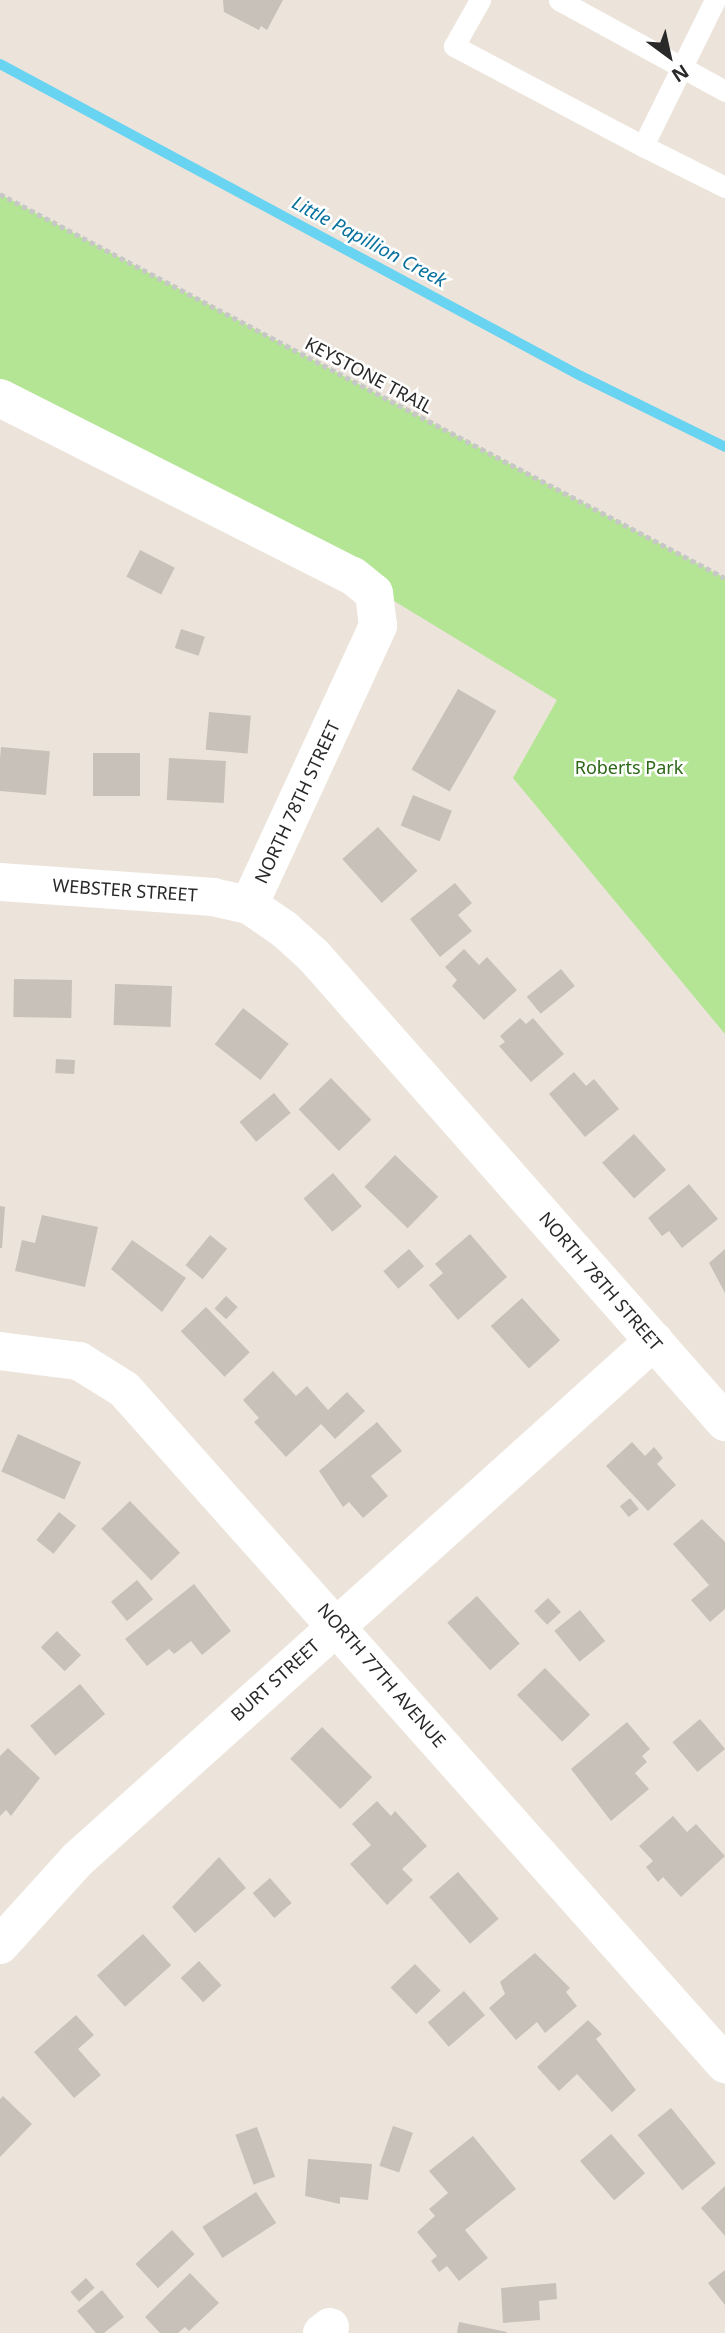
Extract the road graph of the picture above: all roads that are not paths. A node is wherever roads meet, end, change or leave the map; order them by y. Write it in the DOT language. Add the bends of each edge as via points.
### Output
graph roads {
  1 [pos="480,0"];
  2 [pos="559,0"];
  3 [pos="715,0"];
  4 [pos="681,68"];
  5 [pos="725,91"];
  6 [pos="643,146"];
  7 [pos="725,187"];
  8 [pos="0,398"];
  9 [pos="0,882"];
  10 [pos="249,905"];
  11 [pos="654,1342"];
  12 [pos="0,1351"];
  13 [pos="725,1422"];
  14 [pos="336,1624"];
  15 [pos="0,1945"];
  16 [pos="725,2064"];
  1 -- 6 [label="lane" via="454,46"];
  2 -- 4 [label="lane"];
  3 -- 4 [label="lane"];
  4 -- 5 [label="lane"];
  4 -- 6 [label="lane"];
  6 -- 7 [label="lane"];
  8 -- 10 [label="street, NORTH 78TH STREET" via="353,576 374,593 378,626"];
  9 -- 10 [label="street, WEBSTER STREET" via="177,892"];
  10 -- 11 [label="street, NORTH 78TH STREET" via="313,955"];
  11 -- 13 [label="street, NORTH 78TH STREET"];
  11 -- 14 [label="street, BURT STREET"];
  12 -- 14 [label="street, NORTH 77TH AVENUE" via="79,1361 124,1389"];
  14 -- 15 [label="street, BURT STREET" via="78,1859"];
  14 -- 16 [label="street, NORTH 77TH AVENUE"];
}
